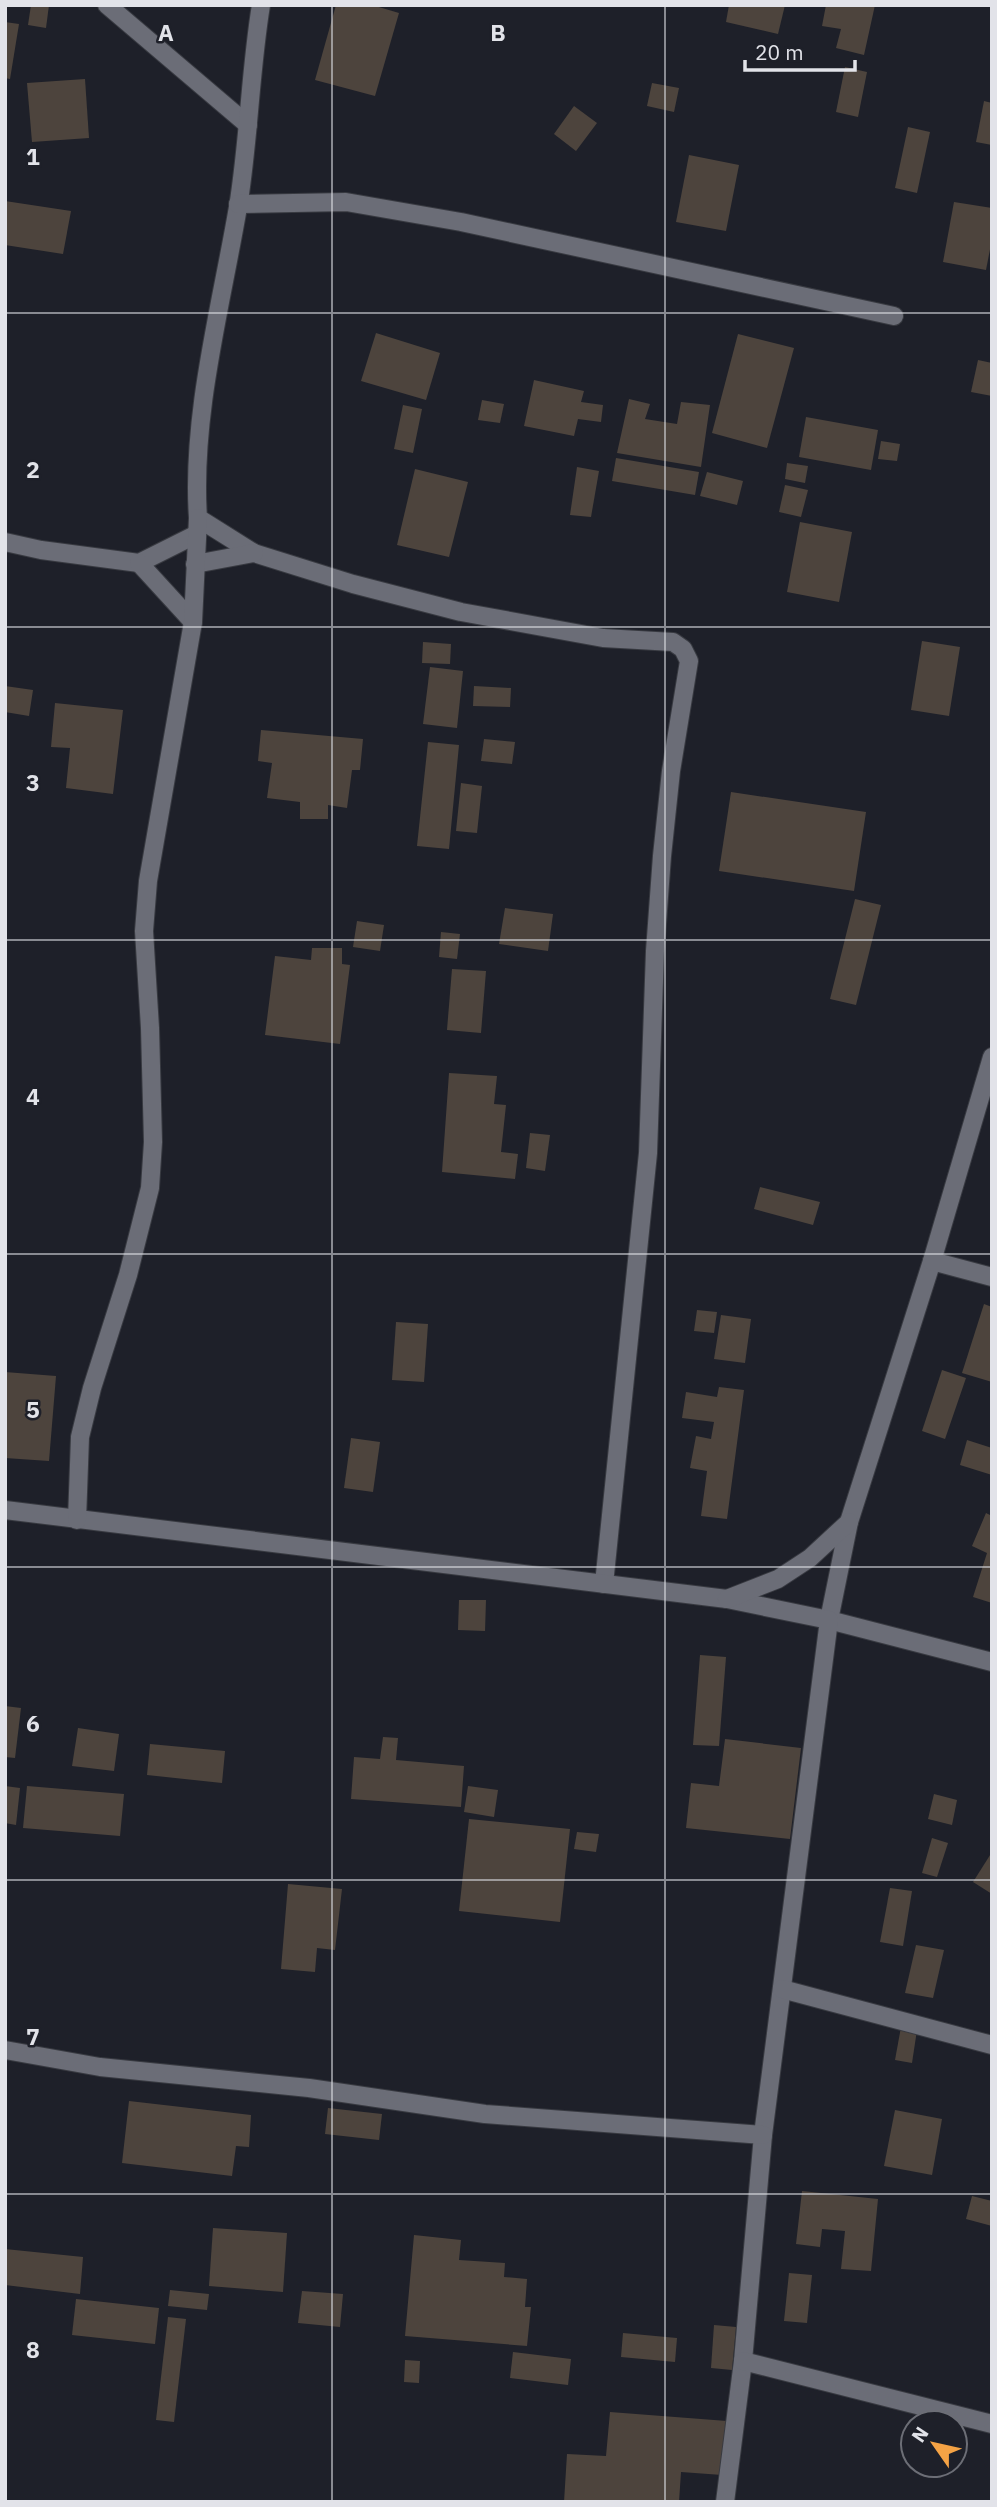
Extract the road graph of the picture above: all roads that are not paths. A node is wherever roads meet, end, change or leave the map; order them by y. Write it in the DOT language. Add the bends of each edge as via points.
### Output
graph roads {
  1 [pos="107,5"];
  2 [pos="261,5"];
  3 [pos="248,125"];
  4 [pos="239,204"];
  5 [pos="894,316"];
  6 [pos="197,526"];
  7 [pos="5,542"];
  8 [pos="254,553"];
  9 [pos="139,563"];
  10 [pos="195,564"];
  11 [pos="193,622"];
  12 [pos="992,1057"];
  13 [pos="932,1261"];
  14 [pos="992,1277"];
  15 [pos="5,1510"];
  16 [pos="77,1520"];
  17 [pos="849,1522"];
  18 [pos="604,1584"];
  19 [pos="727,1599"];
  20 [pos="829,1620"];
  21 [pos="992,1662"];
  22 [pos="782,1989"];
  23 [pos="992,2045"];
  24 [pos="5,2050"];
  25 [pos="763,2136"];
  26 [pos="743,2361"];
  27 [pos="992,2424"];
  28 [pos="725,2502"];
  1 -- 3 [label="street"];
  2 -- 3 [label="street"];
  3 -- 4 [label="street"];
  4 -- 5 [label="street" via="346,202 461,222"];
  4 -- 6 [label="street" via="210,361 199,446"];
  6 -- 8 [label="street"];
  6 -- 9 [label="street" via="170,550"];
  6 -- 10 [label="street"];
  7 -- 9 [label="street"];
  8 -- 10 [label="street"];
  8 -- 18 [label="street" via="461,612 603,638 673,642 689,660 662,856 648,1153"];
  9 -- 11 [label="street"];
  10 -- 11 [label="street"];
  11 -- 16 [label="street" via="147,894 150,1188 80,1437"];
  12 -- 13 [label="street"];
  13 -- 14 [label="street"];
  13 -- 17 [label="street"];
  15 -- 16 [label="street"];
  16 -- 18 [label="street"];
  17 -- 19 [label="street" via="810,1558 778,1579"];
  17 -- 20 [label="street"];
  18 -- 19 [label="street"];
  19 -- 20 [label="street"];
  20 -- 21 [label="street"];
  20 -- 22 [label="street"];
  22 -- 23 [label="street"];
  22 -- 25 [label="street"];
  24 -- 25 [label="street" via="100,2067 309,2088 485,2114"];
  25 -- 26 [label="street"];
  26 -- 27 [label="street"];
  26 -- 28 [label="street"];
}
